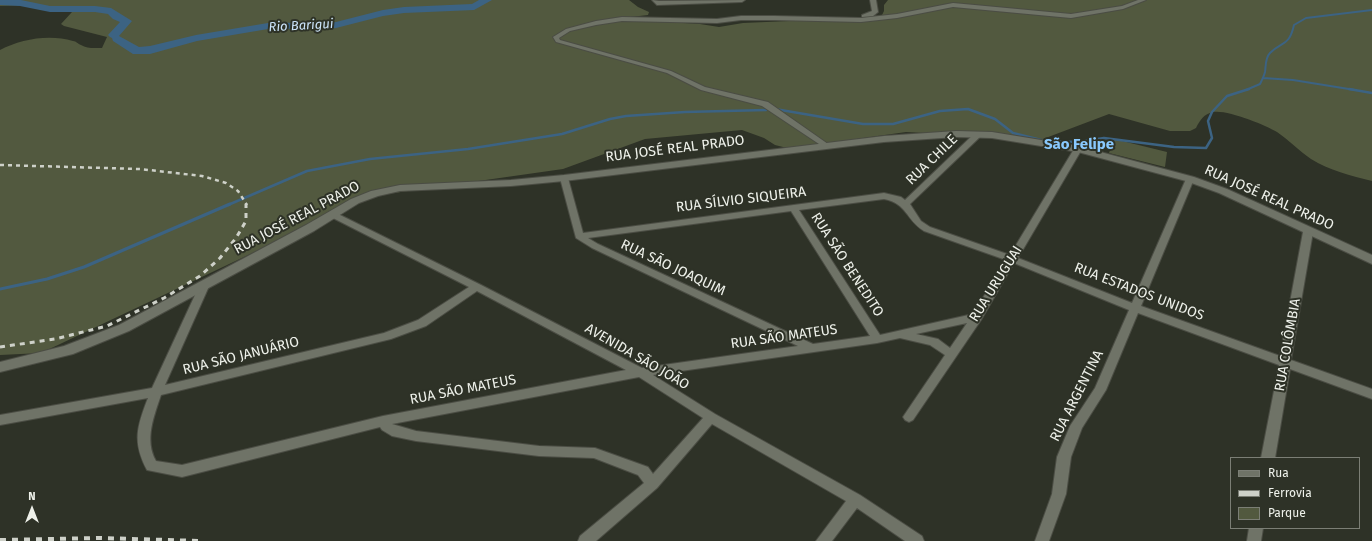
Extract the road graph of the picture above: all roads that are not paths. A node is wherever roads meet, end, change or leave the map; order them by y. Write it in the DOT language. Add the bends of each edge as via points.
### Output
graph roads {
  1 [pos="655,0"];
  2 [pos="742,0"];
  3 [pos="873,0"];
  4 [pos="1143,0"];
  5 [pos="672,2"];
  6 [pos="678,9"];
  7 [pos="837,19"];
  8 [pos="978,135"];
  9 [pos="824,146"];
  10 [pos="1078,149"];
  11 [pos="564,178"];
  12 [pos="1190,179"];
  13 [pos="905,204"];
  14 [pos="793,207"];
  15 [pos="334,215"];
  16 [pos="1308,232"];
  17 [pos="579,236"];
  18 [pos="1012,259"];
  19 [pos="1372,260"];
  20 [pos="205,284"];
  21 [pos="477,287"];
  22 [pos="1135,308"];
  23 [pos="977,317"];
  24 [pos="900,334"];
  25 [pos="877,339"];
  26 [pos="811,348"];
  27 [pos="951,354"];
  28 [pos="1285,362"];
  29 [pos="0,367"];
  30 [pos="641,373"];
  31 [pos="156,392"];
  32 [pos="1372,394"];
  33 [pos="711,417"];
  34 [pos="909,417"];
  35 [pos="0,420"];
  36 [pos="383,421"];
  37 [pos="1268,457"];
  38 [pos="652,484"];
  39 [pos="855,499"];
  40 [pos="1256,529"];
  41 [pos="585,541"];
  42 [pos="823,541"];
  43 [pos="917,541"];
  44 [pos="1042,541"];
  45 [pos="1254,541"];
  1 -- 5 [label="street" via="657,3"];
  2 -- 5 [label="street"];
  3 -- 7 [label="street" via="875,12 871,15"];
  4 -- 7 [label="street" via="1123,7 1071,16 954,5 897,16 861,20"];
  5 -- 6 [label="street"];
  7 -- 9 [label="street" via="622,19 568,30 556,37 558,41 669,72 704,89 765,104"];
  8 -- 9 [label="street, RUA JOSÉ REAL PRADO" via="884,139"];
  8 -- 10 [label="street, RUA JOSÉ REAL PRADO"];
  8 -- 13 [label="street, RUA CHILE"];
  9 -- 11 [label="street, RUA JOSÉ REAL PRADO"];
  10 -- 12 [label="street, RUA JOSÉ REAL PRADO"];
  10 -- 18 [label="street, RUA URUGUAI"];
  11 -- 15 [label="street, RUA JOSÉ REAL PRADO" via="400,188 355,201"];
  11 -- 17 [label="street"];
  12 -- 16 [label="street, RUA JOSÉ REAL PRADO" via="1223,191"];
  12 -- 22 [label="street, RUA ARGENTINA"];
  13 -- 14 [label="street, RUA SÍLVIO SIQUEIRA" via="884,196"];
  13 -- 18 [label="street, RUA ESTADOS UNIDOS" via="918,224 927,229"];
  14 -- 17 [label="street, RUA SÍLVIO SIQUEIRA"];
  14 -- 25 [label="street, RUA SÃO BENEDITO"];
  15 -- 20 [label="street, RUA JOSÉ REAL PRADO"];
  15 -- 21 [label="street, AVENIDA SÃO JOÃO"];
  16 -- 19 [label="street, RUA JOSÉ REAL PRADO"];
  16 -- 28 [label="street, RUA COLÔMBIA"];
  17 -- 26 [label="street, RUA SÃO JOAQUIM" via="595,246"];
  18 -- 22 [label="street, RUA ESTADOS UNIDOS"];
  18 -- 23 [label="street, RUA URUGUAI"];
  20 -- 29 [label="street, RUA JOSÉ REAL PRADO" via="124,328 68,350"];
  20 -- 31 [label="street, RUA SÃO MATEUS"];
  21 -- 30 [label="street, AVENIDA SÃO JOÃO"];
  21 -- 31 [label="street, RUA SÃO JANUÁRIO" via="422,323 387,336"];
  22 -- 28 [label="street, RUA ESTADOS UNIDOS"];
  22 -- 44 [label="street, RUA ARGENTINA" via="1100,390 1076,426 1064,457 1059,494"];
  23 -- 24 [label="street, RUA SÃO MATEUS"];
  23 -- 27 [label="street, RUA URUGUAI"];
  24 -- 25 [label="street, RUA SÃO MATEUS"];
  24 -- 27 [label="street" via="934,342"];
  25 -- 26 [label="street, RUA SÃO MATEUS"];
  26 -- 30 [label="street, RUA SÃO MATEUS"];
  27 -- 34 [label="street, RUA URUGUAI"];
  28 -- 32 [label="street, RUA ESTADOS UNIDOS"];
  28 -- 37 [label="street, RUA COLÔMBIA"];
  30 -- 33 [label="street, AVENIDA SÃO JOÃO"];
  30 -- 36 [label="street, RUA SÃO MATEUS"];
  31 -- 35 [label="street, RUA SÃO JANUÁRIO"];
  31 -- 36 [label="street, RUA SÃO MATEUS" via="144,432 146,455 152,466 182,471"];
  33 -- 38 [label="street"];
  33 -- 39 [label="street, AVENIDA SÃO JOÃO"];
  36 -- 38 [label="street" via="386,427 396,432 416,436 539,451 596,453 643,471"];
  38 -- 41 [label="street"];
  39 -- 42 [label="street"];
  39 -- 43 [label="street, AVENIDA SÃO JOÃO"];
  40 -- 45 [label="street"];
}
